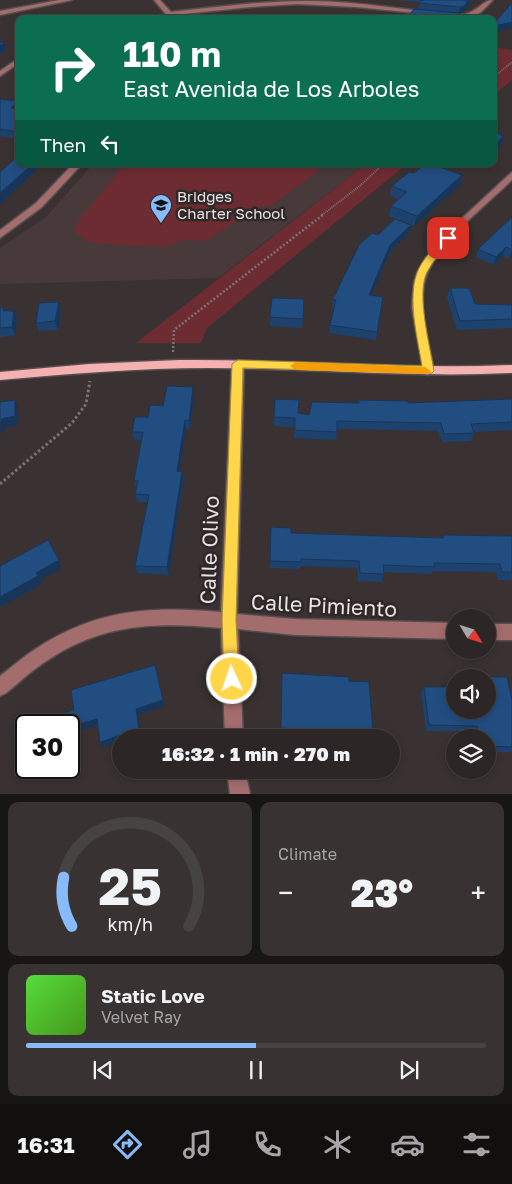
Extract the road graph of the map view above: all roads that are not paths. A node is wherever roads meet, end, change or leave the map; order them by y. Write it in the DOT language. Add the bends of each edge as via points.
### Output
graph roads {
  1 [pos="69,0"];
  2 [pos="157,0"];
  3 [pos="490,0"];
  4 [pos="0,13"];
  5 [pos="170,15"];
  6 [pos="186,15"];
  7 [pos="454,15"];
  8 [pos="468,15"];
  9 [pos="15,63"];
  10 [pos="0,74"];
  11 [pos="75,167"];
  12 [pos="512,174"];
  13 [pos="0,234"];
  14 [pos="238,364"];
  15 [pos="512,369"];
  16 [pos="428,371"];
  17 [pos="0,376"];
  18 [pos="229,620"];
  19 [pos="446,631"];
  20 [pos="496,632"];
  21 [pos="512,632"];
  22 [pos="0,687"];
  23 [pos="234,729"];
  24 [pos="238,779"];
  25 [pos="240,794"];
  1 -- 4 [label="street"];
  2 -- 5 [label="street"];
  3 -- 8 [label="street" via="479,13"];
  6 -- 7 [label="street" via="304,3"];
  9 -- 10 [label="street"];
  11 -- 13 [label="street" via="40,205"];
  12 -- 16 [label="street" via="436,251 421,273 418,304"];
  14 -- 16 [label="main road"];
  14 -- 17 [label="main road" via="92,368"];
  14 -- 18 [label="street, Calle Olivo"];
  15 -- 16 [label="main road"];
  18 -- 19 [label="street, Calle Pimiento" via="295,627"];
  18 -- 22 [label="street, Calle Pimiento" via="178,616 128,619 80,633 42,654"];
  18 -- 23 [label="street, Calle Olivo"];
  20 -- 21 [label="street"];
  24 -- 25 [label="street"];
}
